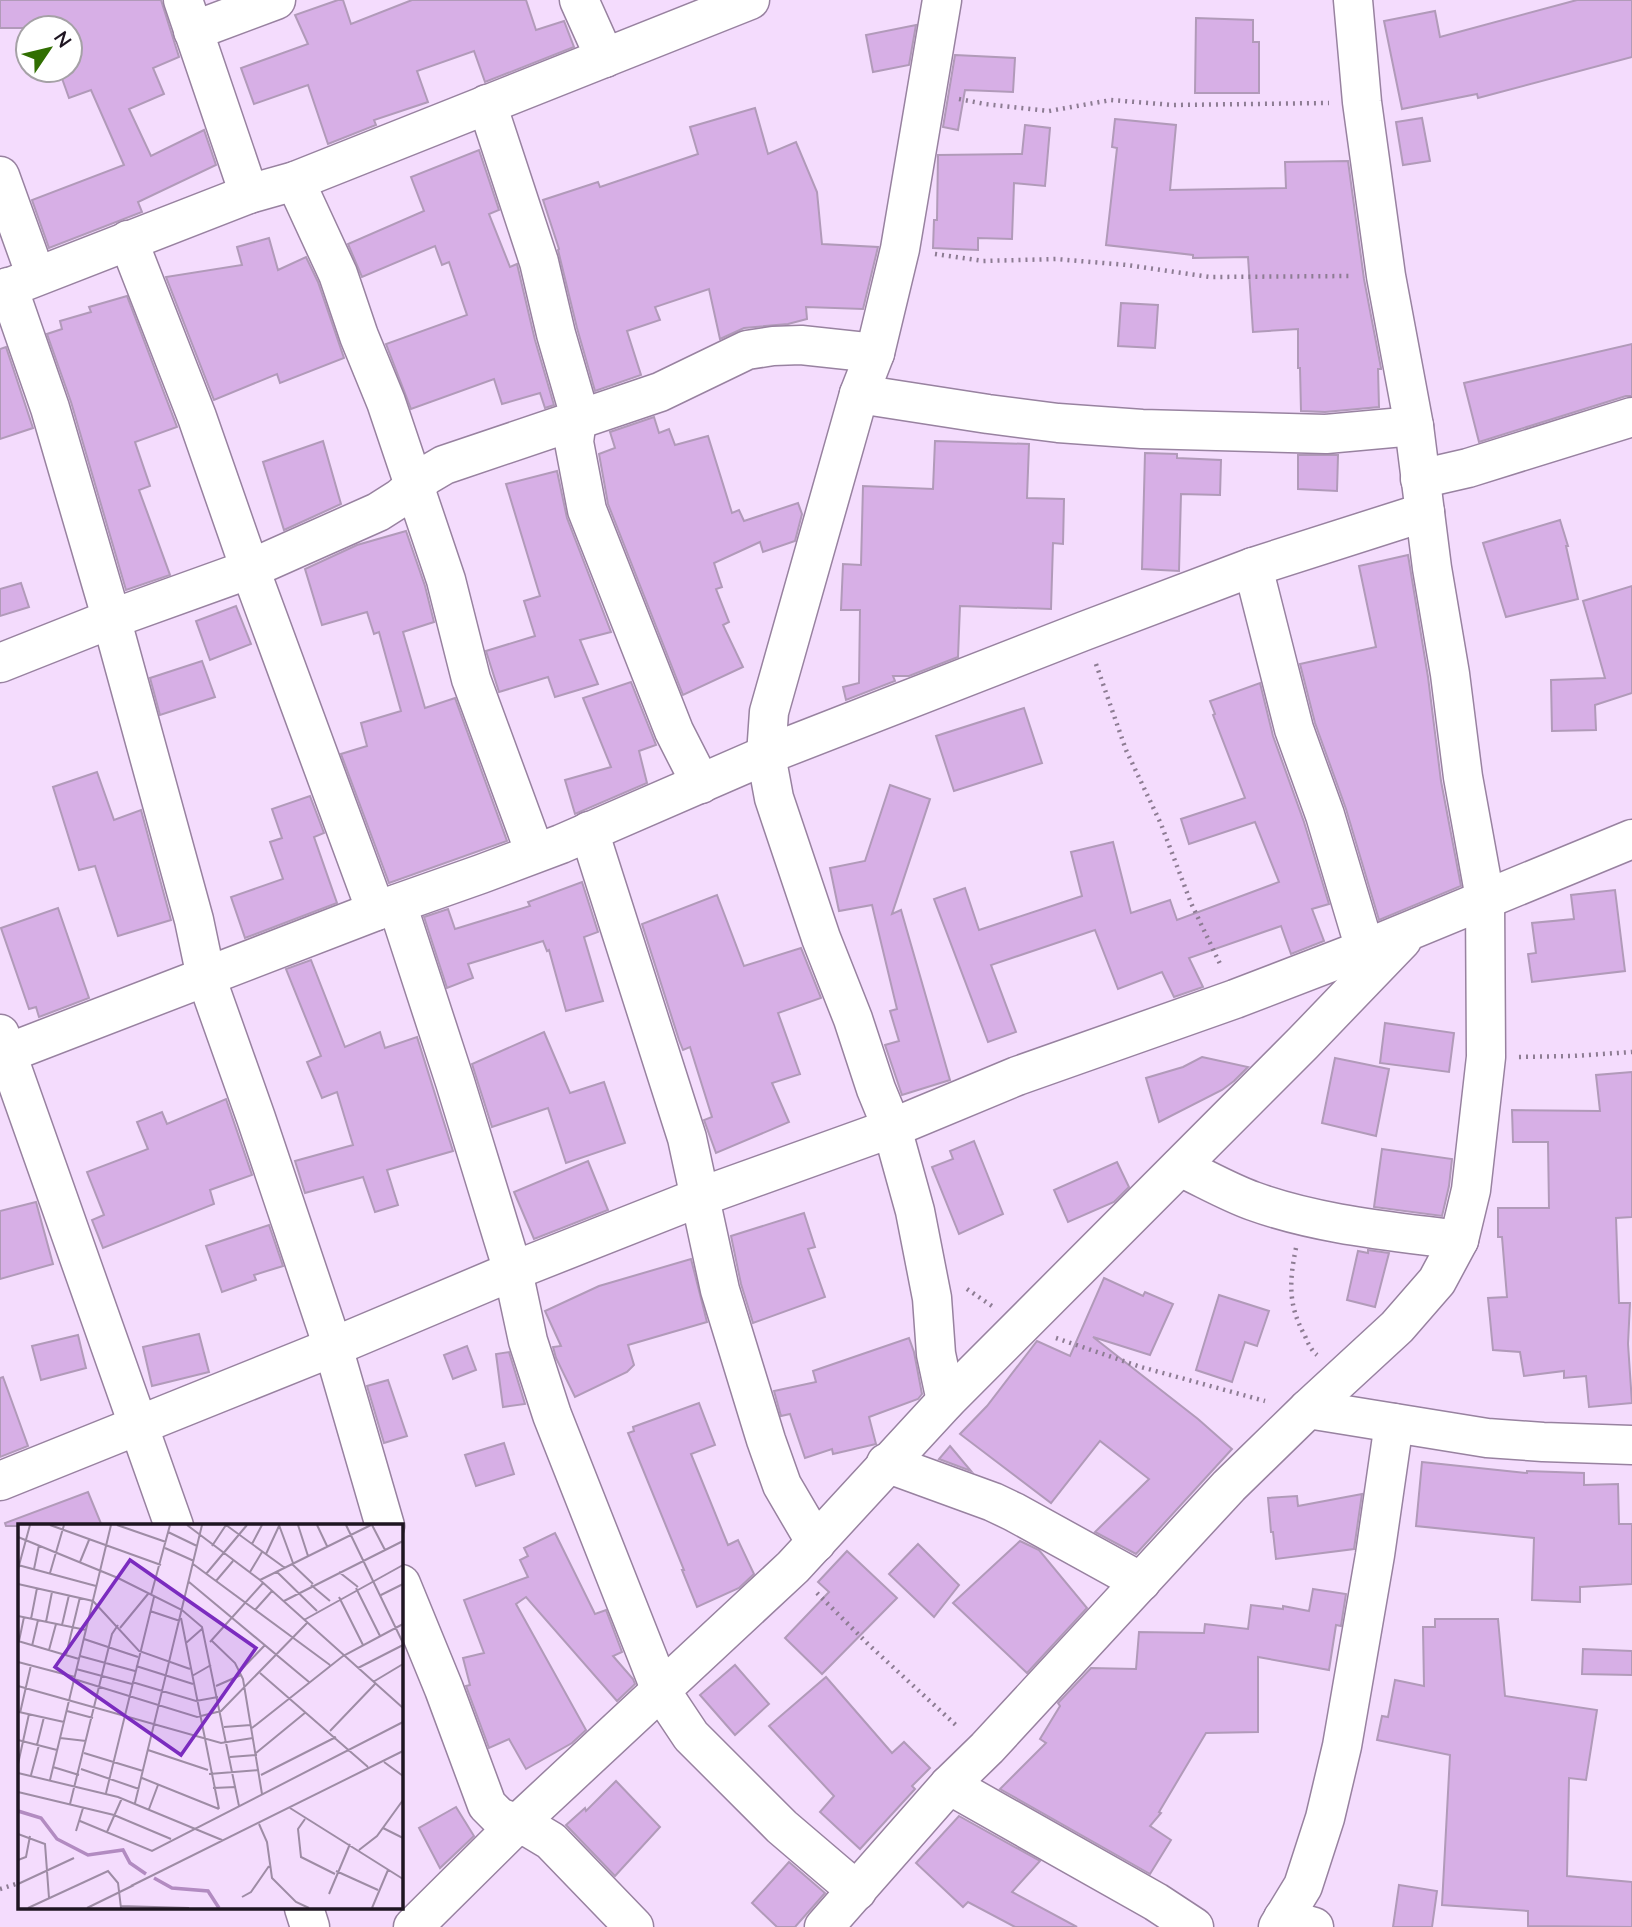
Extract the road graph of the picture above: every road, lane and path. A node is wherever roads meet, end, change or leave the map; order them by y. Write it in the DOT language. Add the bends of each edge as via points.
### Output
graph roads {
  1 [pos="276,0"];
  2 [pos="579,0"];
  3 [pos="750,0"];
  4 [pos="942,0"];
  5 [pos="1353,0"];
  6 [pos="188,15"];
  7 [pos="605,58"];
  8 [pos="927,92"];
  9 [pos="1362,102"];
  10 [pos="487,104"];
  11 [pos="0,176"];
  12 [pos="295,181"];
  13 [pos="250,194"];
  14 [pos="128,240"];
  15 [pos="900,249"];
  16 [pos="1386,276"];
  17 [pos="15,285"];
  18 [pos="875,353"];
  19 [pos="859,394"];
  20 [pos="1632,417"];
  21 [pos="577,421"];
  22 [pos="1414,426"];
  23 [pos="414,487"];
  24 [pos="1422,495"];
  25 [pos="1253,567"];
  26 [pos="250,569"];
  27 [pos="111,619"];
  28 [pos="1084,631"];
  29 [pos="0,663"];
  30 [pos="766,755"];
  31 [pos="701,784"];
  32 [pos="589,831"];
  33 [pos="1632,839"];
  34 [pos="535,853"];
  35 [pos="1485,898"];
  36 [pos="387,907"];
  37 [pos="1412,929"];
  38 [pos="1365,949"];
  39 [pos="206,977"];
  40 [pos="1235,999"];
  41 [pos="2,1048"];
  42 [pos="1632,1052"];
  43 [pos="1486,1057"];
  44 [pos="892,1128"];
  45 [pos="1180,1167"];
  46 [pos="700,1198"];
  47 [pos="1305,1216"];
  48 [pos="1459,1240"];
  49 [pos="922,1250"];
  50 [pos="513,1271"];
  51 [pos="1023,1324"];
  52 [pos="333,1347"];
  53 [pos="1345,1374"];
  54 [pos="946,1401"];
  55 [pos="1308,1409"];
  56 [pos="1394,1423"];
  57 [pos="139,1425"];
  58 [pos="1632,1445"];
  59 [pos="887,1463"];
  60 [pos="0,1482"];
  61 [pos="173,1524"];
  62 [pos="384,1524"];
  63 [pos="804,1555"];
  64 [pos="1141,1582"];
  65 [pos="402,1586"];
  66 [pos="661,1691"];
  67 [pos="986,1748"];
  68 [pos="949,1785"];
  69 [pos="517,1824"];
  70 [pos="18,1883"];
  71 [pos="0,1889"];
  72 [pos="857,1891"];
  73 [pos="305,1910"];
  74 [pos="1292,1924"];
  75 [pos="310,1927"];
  76 [pos="413,1927"];
  77 [pos="634,1927"];
  78 [pos="824,1927"];
  79 [pos="1195,1927"];
  1 -- 6 [label="street"];
  2 -- 7 [label="street"];
  3 -- 7 [label="street"];
  4 -- 8 [label="street"];
  5 -- 9 [label="street"];
  6 -- 13 [label="street"];
  7 -- 10 [label="street"];
  8 -- 9 [label="path" via="1049,111 1111,100 1173,104"];
  8 -- 15 [label="street"];
  9 -- 16 [label="street"];
  10 -- 12 [label="street"];
  10 -- 21 [label="street" via="539,262"];
  11 -- 17 [label="street"];
  12 -- 13 [label="street"];
  12 -- 23 [label="street" via="338,274"];
  13 -- 14 [label="street"];
  14 -- 17 [label="street"];
  14 -- 26 [label="street"];
  15 -- 16 [label="path" via="983,261 1056,259 1210,277"];
  15 -- 18 [label="street"];
  16 -- 22 [label="street"];
  17 -- 27 [label="street"];
  18 -- 19 [label="street"];
  18 -- 21 [label="street" via="801,345 747,350 660,392"];
  19 -- 22 [label="street" via="1058,423 1142,429 1326,434"];
  19 -- 30 [label="street" via="769,712"];
  20 -- 24 [label="street" via="1468,468"];
  21 -- 23 [label="street" via="444,465"];
  21 -- 31 [label="street" via="574,442 587,510 674,731"];
  22 -- 24 [label="street"];
  23 -- 26 [label="street" via="378,512"];
  23 -- 34 [label="street" via="446,580 471,679"];
  24 -- 25 [label="street"];
  24 -- 35 [label="street"];
  25 -- 28 [label="street"];
  25 -- 38 [label="street" via="1294,729"];
  26 -- 27 [label="street"];
  26 -- 36 [label="street"];
  27 -- 29 [label="street"];
  27 -- 39 [label="street"];
  28 -- 30 [label="street"];
  28 -- 40 [label="path" via="1126,750"];
  30 -- 31 [label="street"];
  30 -- 44 [label="street" via="774,798 821,938"];
  31 -- 32 [label="street"];
  32 -- 34 [label="street"];
  32 -- 46 [label="street" via="687,1138"];
  33 -- 35 [label="street"];
  34 -- 36 [label="street"];
  35 -- 37 [label="street"];
  35 -- 43 [label="street"];
  36 -- 39 [label="street"];
  36 -- 50 [label="street" via="455,1082"];
  37 -- 38 [label="street"];
  37 -- 45 [label="street"];
  38 -- 40 [label="street"];
  39 -- 41 [label="street"];
  39 -- 52 [label="street"];
  40 -- 44 [label="street" via="1017,1076"];
  41 -- 57 [label="street"];
  42 -- 43 [label="path"];
  43 -- 48 [label="street" via="1471,1190"];
  44 -- 46 [label="street"];
  44 -- 49 [label="street"];
  45 -- 47 [label="street" via="1253,1201"];
  45 -- 51 [label="street"];
  46 -- 50 [label="street"];
  46 -- 63 [label="street" via="720,1290"];
  47 -- 48 [label="street"];
  47 -- 53 [label="path" via="1290,1281 1292,1306 1313,1351 1333,1371"];
  48 -- 53 [label="street" via="1437,1281 1397,1327"];
  49 -- 51 [label="path" via="976,1297"];
  49 -- 54 [label="street"];
  50 -- 52 [label="street"];
  50 -- 66 [label="street" via="528,1341 552,1415"];
  51 -- 54 [label="street"];
  51 -- 55 [label="path" via="1141,1367"];
  52 -- 57 [label="street"];
  52 -- 62 [label="street"];
  53 -- 55 [label="street"];
  54 -- 59 [label="street"];
  55 -- 56 [label="street"];
  55 -- 64 [label="street"];
  56 -- 58 [label="street" via="1487,1438"];
  56 -- 74 [label="street" via="1342,1746"];
  57 -- 60 [label="street"];
  57 -- 61 [label="street"];
  59 -- 63 [label="street"];
  59 -- 64 [label="street" via="993,1502"];
  63 -- 66 [label="street"];
  63 -- 67 [label="path" via="869,1645"];
  64 -- 67 [label="street"];
  65 -- 69 [label="street" via="487,1805 499,1817"];
  66 -- 69 [label="street"];
  66 -- 72 [label="street" via="691,1736 782,1827"];
  67 -- 68 [label="street"];
  68 -- 72 [label="street"];
  68 -- 79 [label="street"];
  69 -- 76 [label="street"];
  69 -- 77 [label="street" via="551,1841"];
  70 -- 71 [label="path"];
  72 -- 78 [label="street"];
  73 -- 75 [label="street"];
}
